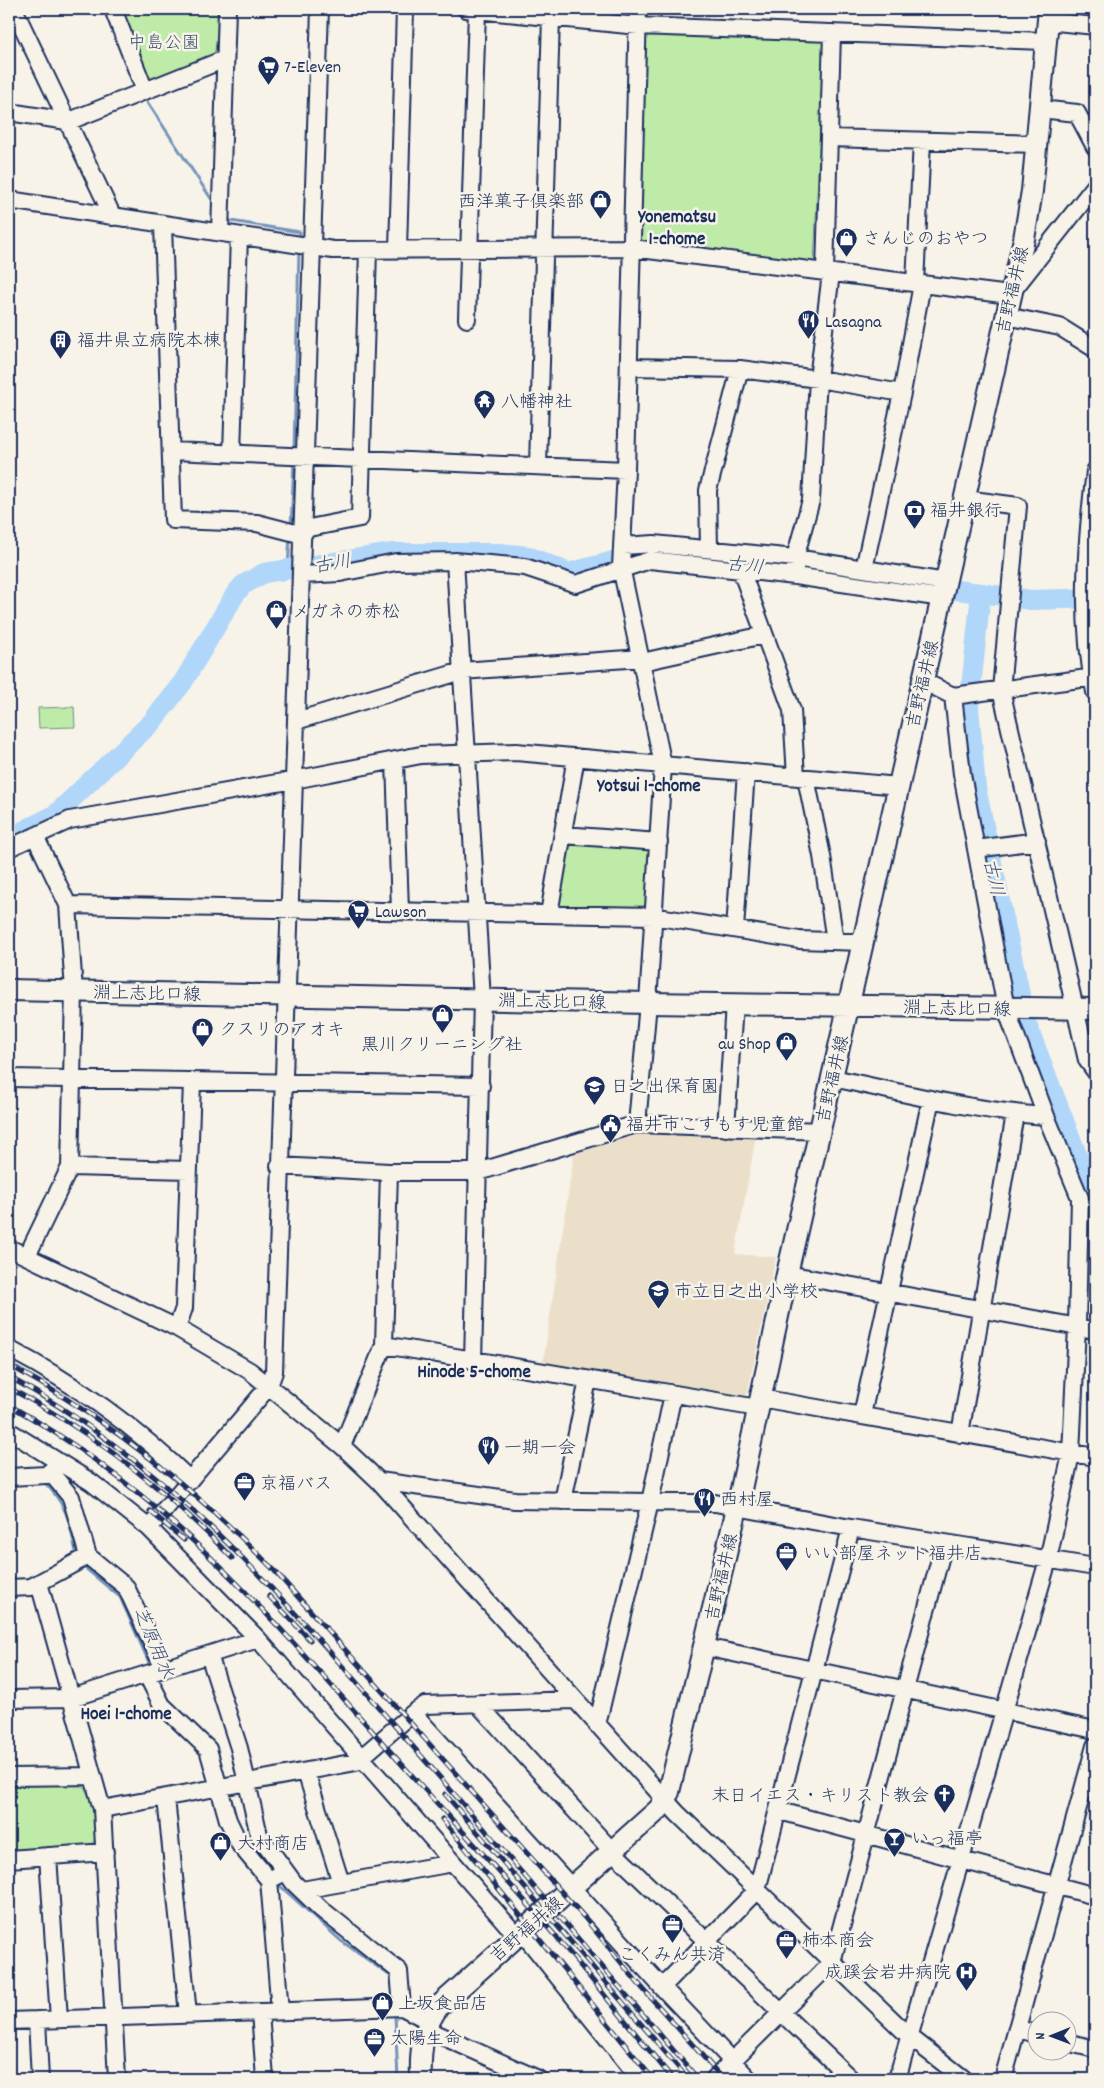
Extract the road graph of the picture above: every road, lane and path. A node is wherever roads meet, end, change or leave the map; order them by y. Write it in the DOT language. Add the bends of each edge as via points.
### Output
graph roads {
  1 [pos="14,9"];
  2 [pos="113,9"];
  3 [pos="226,9"];
  4 [pos="320,9"];
  5 [pos="405,9"];
  6 [pos="471,9"];
  7 [pos="638,9"];
  8 [pos="1048,15"];
  9 [pos="551,17"];
  10 [pos="638,26"];
  11 [pos="1095,26"];
  12 [pos="832,33"];
  13 [pos="1045,41"];
  14 [pos="225,59"];
  15 [pos="145,91"];
  16 [pos="1040,109"];
  17 [pos="9,112"];
  18 [pos="67,121"];
  19 [pos="829,138"];
  20 [pos="922,140"];
  21 [pos="1037,144"];
  22 [pos="1095,148"];
  23 [pos="1095,186"];
  24 [pos="9,200"];
  25 [pos="113,217"];
  26 [pos="163,225"];
  27 [pos="220,233"];
  28 [pos="239,236"];
  29 [pos="314,247"];
  30 [pos="544,248"];
  31 [pos="632,248"];
  32 [pos="398,249"];
  33 [pos="470,249"];
  34 [pos="368,250"];
  35 [pos="828,272"];
  36 [pos="918,284"];
  37 [pos="1011,294"];
  38 [pos="1006,316"];
  39 [pos="467,319"];
  40 [pos="1095,350"];
  41 [pos="629,367"];
  42 [pos="740,369"];
  43 [pos="818,379"];
  44 [pos="902,393"];
  45 [pos="171,451"];
  46 [pos="232,453"];
  47 [pos="306,456"];
  48 [pos="361,458"];
  49 [pos="538,466"];
  50 [pos="626,470"];
  51 [pos="1095,471"];
  52 [pos="965,498"];
  53 [pos="304,532"];
  54 [pos="623,546"];
  55 [pos="708,550"];
  56 [pos="795,558"];
  57 [pos="456,562"];
  58 [pos="621,568"];
  59 [pos="864,569"];
  60 [pos="741,570"];
  61 [pos="302,575"];
  62 [pos="795,576"];
  63 [pos="944,590"];
  64 [pos="764,635"];
  65 [pos="641,660"];
  66 [pos="462,671"];
  67 [pos="923,680"];
  68 [pos="1094,682"];
  69 [pos="1001,690"];
  70 [pos="963,695"];
  71 [pos="296,721"];
  72 [pos="468,752"];
  73 [pos="576,757"];
  74 [pos="395,761"];
  75 [pos="663,765"];
  76 [pos="746,772"];
  77 [pos="801,777"];
  78 [pos="294,780"];
  79 [pos="899,786"];
  80 [pos="563,835"];
  81 [pos="35,836"];
  82 [pos="1037,841"];
  83 [pos="659,842"];
  84 [pos="9,848"];
  85 [pos="984,848"];
  86 [pos="68,905"];
  87 [pos="290,909"];
  88 [pos="400,911"];
  89 [pos="477,912"];
  90 [pos="549,914"];
  91 [pos="653,916"];
  92 [pos="735,930"];
  93 [pos="835,941"];
  94 [pos="863,942"];
  95 [pos="9,990"];
  96 [pos="74,991"];
  97 [pos="287,996"];
  98 [pos="482,999"];
  99 [pos="648,1003"];
  100 [pos="734,1004"];
  101 [pos="849,1005"];
  102 [pos="1016,1009"];
  103 [pos="1086,1009"];
  104 [pos="1095,1071"];
  105 [pos="9,1078"];
  106 [pos="832,1078"];
  107 [pos="72,1080"];
  108 [pos="192,1082"];
  109 [pos="283,1083"];
  110 [pos="481,1086"];
  111 [pos="931,1099"];
  112 [pos="1015,1114"];
  113 [pos="1046,1116"];
  114 [pos="637,1124"];
  115 [pos="726,1128"];
  116 [pos="821,1131"];
  117 [pos="70,1166"];
  118 [pos="279,1166"];
  119 [pos="189,1170"];
  120 [pos="389,1172"];
  121 [pos="478,1172"];
  122 [pos="9,1248"];
  123 [pos="27,1256"];
  124 [pos="787,1274"];
  125 [pos="889,1293"];
  126 [pos="982,1310"];
  127 [pos="1077,1326"];
  128 [pos="177,1328"];
  129 [pos="1095,1330"];
  130 [pos="384,1345"];
  131 [pos="9,1349"];
  132 [pos="472,1362"];
  133 [pos="588,1380"];
  134 [pos="269,1386"];
  135 [pos="672,1394"];
  136 [pos="759,1403"];
  137 [pos="862,1415"];
  138 [pos="9,1431"];
  139 [pos="960,1434"];
  140 [pos="342,1446"];
  141 [pos="1071,1454"];
  142 [pos="1095,1457"];
  143 [pos="56,1467"];
  144 [pos="9,1477"];
  145 [pos="190,1480"];
  146 [pos="379,1481"];
  147 [pos="563,1501"];
  148 [pos="650,1502"];
  149 [pos="737,1508"];
  150 [pos="149,1528"];
  151 [pos="851,1528"];
  152 [pos="944,1544"];
  153 [pos="88,1556"];
  154 [pos="1048,1560"];
  155 [pos="1095,1567"];
  156 [pos="39,1583"];
  157 [pos="9,1588"];
  158 [pos="258,1640"];
  159 [pos="705,1647"];
  160 [pos="209,1656"];
  161 [pos="164,1669"];
  162 [pos="815,1670"];
  163 [pos="147,1675"];
  164 [pos="905,1690"];
  165 [pos="71,1698"];
  166 [pos="9,1699"];
  167 [pos="574,1700"];
  168 [pos="477,1703"];
  169 [pos="1005,1711"];
  170 [pos="413,1713"];
  171 [pos="597,1725"];
  172 [pos="1095,1730"];
  173 [pos="1095,1746"];
  174 [pos="361,1760"];
  175 [pos="306,1772"];
  176 [pos="9,1776"];
  177 [pos="93,1776"];
  178 [pos="247,1784"];
  179 [pos="218,1790"];
  180 [pos="166,1798"];
  181 [pos="665,1801"];
  182 [pos="102,1809"];
  183 [pos="780,1811"];
  184 [pos="867,1833"];
  185 [pos="612,1851"];
  186 [pos="105,1852"];
  187 [pos="48,1856"];
  188 [pos="9,1859"];
  189 [pos="962,1859"];
  190 [pos="453,1863"];
  191 [pos="285,1871"];
  192 [pos="269,1880"];
  193 [pos="341,1883"];
  194 [pos="1057,1886"];
  195 [pos="572,1888"];
  196 [pos="302,1890"];
  197 [pos="757,1890"];
  198 [pos="1095,1896"];
  199 [pos="520,1934"];
  200 [pos="707,1941"];
  201 [pos="832,1962"];
  202 [pos="662,1987"];
  203 [pos="402,2007"];
  204 [pos="280,2011"];
  205 [pos="260,2012"];
  206 [pos="781,2012"];
  207 [pos="188,2014"];
  208 [pos="114,2017"];
  209 [pos="59,2019"];
  210 [pos="37,2020"];
  211 [pos="9,2021"];
  212 [pos="428,2025"];
  213 [pos="1019,2029"];
  214 [pos="1026,2031"];
  215 [pos="910,2037"];
  216 [pos="1076,2044"];
  217 [pos="1095,2049"];
  218 [pos="732,2061"];
  219 [pos="40,2079"];
  220 [pos="117,2079"];
  221 [pos="265,2079"];
  222 [pos="421,2079"];
  223 [pos="538,2079"];
  224 [pos="640,2079"];
  225 [pos="714,2079"];
  226 [pos="749,2079"];
  227 [pos="851,2079"];
  228 [pos="897,2079"];
  229 [pos="964,2079"];
  230 [pos="1004,2079"];
  1 -- 18 [label="street"];
  2 -- 15 [label="street"];
  3 -- 14 [label="street"];
  4 -- 29 [label="street"];
  5 -- 32 [label="street"];
  6 -- 9 [label="street"];
  6 -- 33 [label="street"];
  7 -- 10 [label="street"];
  8 -- 11 [label="street"];
  8 -- 13 [label="main road, 吉野福井線"];
  9 -- 10 [label="street"];
  9 -- 30 [label="street"];
  10 -- 12 [label="street"];
  10 -- 31 [label="street"];
  12 -- 13 [label="street"];
  12 -- 19 [label="street"];
  13 -- 16 [label="main road, 吉野福井線"];
  14 -- 15 [label="street"];
  14 -- 27 [label="street"];
  15 -- 18 [label="street"];
  16 -- 21 [label="main road, 吉野福井線"];
  16 -- 22 [label="street" via="1077,113"];
  17 -- 18 [label="street"];
  18 -- 25 [label="street"];
  19 -- 20 [label="street"];
  19 -- 35 [label="street"];
  20 -- 21 [label="street"];
  20 -- 36 [label="street"];
  21 -- 37 [label="main road, 吉野福井線" via="1032,191"];
  23 -- 37 [label="street"];
  24 -- 25 [label="street"];
  25 -- 26 [label="street"];
  26 -- 27 [label="street"];
  26 -- 45 [label="street"];
  27 -- 28 [label="street"];
  28 -- 29 [label="street"];
  28 -- 46 [label="street"];
  29 -- 34 [label="street"];
  29 -- 47 [label="street"];
  30 -- 31 [label="street"];
  30 -- 33 [label="street"];
  30 -- 49 [label="street"];
  31 -- 35 [label="street"];
  31 -- 41 [label="street"];
  32 -- 33 [label="street"];
  32 -- 34 [label="street"];
  33 -- 39 [label="street"];
  34 -- 48 [label="street"];
  35 -- 36 [label="street"];
  35 -- 43 [label="street"];
  36 -- 37 [label="street"];
  36 -- 44 [label="street"];
  37 -- 38 [label="main road, 吉野福井線"];
  38 -- 40 [label="street" via="1060,327"];
  38 -- 52 [label="main road, 吉野福井線"];
  41 -- 42 [label="street"];
  41 -- 50 [label="street"];
  42 -- 43 [label="street"];
  42 -- 55 [label="street" via="708,490"];
  43 -- 44 [label="street"];
  43 -- 56 [label="street" via="811,500"];
  44 -- 59 [label="street"];
  45 -- 46 [label="street"];
  45 -- 53 [label="street" via="173,520 257,522"];
  46 -- 47 [label="street"];
  47 -- 48 [label="street"];
  47 -- 53 [label="street"];
  48 -- 49 [label="street"];
  48 -- 53 [label="street" via="360,518"];
  49 -- 50 [label="street"];
  50 -- 54 [label="street"];
  51 -- 68 [label="street" via="1086,583 1087,639"];
  52 -- 63 [label="main road, 吉野福井線"];
  52 -- 69 [label="street" via="1018,506"];
  53 -- 61 [label="street"];
  54 -- 55 [label="street" via="654,544"];
  54 -- 58 [label="street"];
  55 -- 56 [label="street"];
  56 -- 59 [label="street"];
  56 -- 62 [label="street"];
  57 -- 58 [label="street" via="525,567 576,584"];
  57 -- 61 [label="street" via="396,562"];
  57 -- 66 [label="street"];
  58 -- 60 [label="street" via="650,560"];
  58 -- 65 [label="street"];
  59 -- 63 [label="street"];
  60 -- 62 [label="street"];
  60 -- 64 [label="street"];
  61 -- 71 [label="street"];
  62 -- 63 [label="street"];
  63 -- 67 [label="main road, 吉野福井線"];
  64 -- 65 [label="street"];
  64 -- 77 [label="street" via="792,710"];
  65 -- 66 [label="street"];
  65 -- 75 [label="street"];
  66 -- 71 [label="street"];
  66 -- 72 [label="street"];
  67 -- 70 [label="street"];
  67 -- 79 [label="main road, 吉野福井線"];
  68 -- 69 [label="street"];
  69 -- 70 [label="street"];
  69 -- 82 [label="street"];
  70 -- 85 [label="street" via="962,774"];
  71 -- 78 [label="street"];
  72 -- 73 [label="street"];
  72 -- 74 [label="street" via="421,755"];
  72 -- 89 [label="street"];
  73 -- 75 [label="street"];
  73 -- 80 [label="street"];
  74 -- 78 [label="street"];
  74 -- 88 [label="street"];
  75 -- 76 [label="street"];
  75 -- 83 [label="street"];
  76 -- 77 [label="street"];
  76 -- 92 [label="street"];
  77 -- 79 [label="street"];
  77 -- 93 [label="street" via="822,856"];
  78 -- 81 [label="street" via="70,820"];
  78 -- 87 [label="street"];
  79 -- 94 [label="main road, 吉野福井線"];
  80 -- 83 [label="street"];
  80 -- 90 [label="street"];
  81 -- 84 [label="street"];
  81 -- 86 [label="street"];
  82 -- 85 [label="street"];
  82 -- 103 [label="street"];
  83 -- 91 [label="street"];
  85 -- 102 [label="street"];
  86 -- 87 [label="street"];
  86 -- 96 [label="street"];
  87 -- 88 [label="street"];
  87 -- 97 [label="street"];
  88 -- 89 [label="street"];
  89 -- 90 [label="street"];
  89 -- 98 [label="street"];
  90 -- 91 [label="street"];
  91 -- 92 [label="street"];
  91 -- 99 [label="street"];
  92 -- 93 [label="street" via="799,940"];
  93 -- 94 [label="street"];
  94 -- 101 [label="main road, 吉野福井線"];
  95 -- 96 [label="main road, 淵上志比口線"];
  96 -- 97 [label="main road, 淵上志比口線"];
  96 -- 107 [label="street"];
  97 -- 98 [label="main road, 淵上志比口線"];
  97 -- 109 [label="street"];
  98 -- 99 [label="main road, 淵上志比口線"];
  98 -- 110 [label="street"];
  99 -- 100 [label="main road, 淵上志比口線"];
  99 -- 114 [label="street"];
  100 -- 101 [label="main road, 淵上志比口線"];
  100 -- 115 [label="street"];
  101 -- 102 [label="main road, 淵上志比口線"];
  101 -- 106 [label="main road, 吉野福井線"];
  102 -- 103 [label="main road, 淵上志比口線"];
  102 -- 113 [label="street"];
  103 -- 104 [label="street" via="1087,1060"];
  105 -- 107 [label="street"];
  106 -- 111 [label="street"];
  106 -- 116 [label="main road, 吉野福井線"];
  107 -- 108 [label="street"];
  107 -- 117 [label="street"];
  108 -- 109 [label="street"];
  108 -- 119 [label="street"];
  109 -- 110 [label="street"];
  109 -- 118 [label="street"];
  110 -- 121 [label="street"];
  111 -- 112 [label="street"];
  111 -- 125 [label="street"];
  112 -- 113 [label="street"];
  112 -- 126 [label="street"];
  113 -- 127 [label="street" via="1080,1198"];
  114 -- 115 [label="street"];
  114 -- 121 [label="street"];
  115 -- 116 [label="street"];
  116 -- 124 [label="main road, 吉野福井線"];
  117 -- 119 [label="street"];
  117 -- 123 [label="street"];
  118 -- 120 [label="street"];
  118 -- 134 [label="street" via="274,1367"];
  119 -- 128 [label="street" via="184,1308"];
  120 -- 121 [label="street"];
  120 -- 130 [label="street"];
  121 -- 132 [label="street"];
  122 -- 123 [label="street"];
  123 -- 128 [label="street"];
  124 -- 125 [label="street"];
  124 -- 136 [label="main road, 吉野福井線"];
  125 -- 126 [label="street"];
  125 -- 137 [label="street"];
  126 -- 127 [label="street"];
  126 -- 139 [label="street"];
  127 -- 129 [label="street"];
  127 -- 141 [label="street"];
  128 -- 134 [label="street" via="250,1371"];
  130 -- 132 [label="street"];
  130 -- 140 [label="street"];
  131 -- 145 [label="street" via="110,1410"];
  132 -- 133 [label="street"];
  133 -- 135 [label="street"];
  133 -- 147 [label="street"];
  134 -- 140 [label="street"];
  134 -- 145 [label="street"];
  135 -- 136 [label="street"];
  135 -- 148 [label="street"];
  136 -- 137 [label="street"];
  136 -- 149 [label="main road, 吉野福井線"];
  137 -- 139 [label="street"];
  138 -- 143 [label="street"];
  139 -- 141 [label="street"];
  140 -- 146 [label="street"];
  141 -- 142 [label="street"];
  141 -- 154 [label="street"];
  143 -- 144 [label="street" via="46,1475"];
  143 -- 150 [label="street" via="115,1500"];
  143 -- 153 [label="street" via="71,1497"];
  145 -- 150 [label="street"];
  146 -- 147 [label="street" via="515,1500"];
  146 -- 167 [label="street"];
  147 -- 148 [label="street"];
  148 -- 149 [label="street" via="716,1503"];
  148 -- 171 [label="street"];
  149 -- 151 [label="street"];
  149 -- 159 [label="main road, 吉野福井線"];
  150 -- 158 [label="street"];
  151 -- 152 [label="street"];
  151 -- 162 [label="street"];
  152 -- 154 [label="street"];
  152 -- 164 [label="street"];
  153 -- 156 [label="street"];
  153 -- 161 [label="street" via="126,1587"];
  154 -- 155 [label="street"];
  154 -- 169 [label="street"];
  156 -- 157 [label="street" via="28,1588"];
  156 -- 165 [label="street"];
  158 -- 160 [label="street"];
  158 -- 174 [label="street"];
  159 -- 162 [label="street"];
  159 -- 181 [label="main road, 吉野福井線"];
  160 -- 161 [label="street"];
  160 -- 178 [label="street" via="239,1748"];
  161 -- 163 [label="street"];
  162 -- 164 [label="street"];
  162 -- 183 [label="street"];
  163 -- 165 [label="street"];
  163 -- 179 [label="street" via="162,1705 208,1749"];
  164 -- 169 [label="street"];
  164 -- 184 [label="street"];
  165 -- 166 [label="street"];
  165 -- 177 [label="street"];
  167 -- 168 [label="street"];
  167 -- 171 [label="street"];
  168 -- 170 [label="street" via="425,1705"];
  168 -- 185 [label="street"];
  169 -- 172 [label="street"];
  169 -- 189 [label="street"];
  170 -- 174 [label="street"];
  170 -- 195 [label="street"];
  171 -- 181 [label="street"];
  173 -- 194 [label="street"];
  174 -- 175 [label="street"];
  174 -- 190 [label="street"];
  175 -- 178 [label="street"];
  175 -- 193 [label="street"];
  176 -- 177 [label="street"];
  177 -- 182 [label="street"];
  178 -- 179 [label="street"];
  178 -- 191 [label="street" via="259,1835"];
  179 -- 180 [label="street"];
  179 -- 192 [label="street" via="240,1845"];
  180 -- 182 [label="street"];
  180 -- 207 [label="street"];
  181 -- 185 [label="main road, 吉野福井線"];
  181 -- 197 [label="street"];
  182 -- 186 [label="street"];
  183 -- 184 [label="street"];
  183 -- 197 [label="street"];
  184 -- 189 [label="street"];
  184 -- 201 [label="street"];
  185 -- 195 [label="main road, 吉野福井線"];
  185 -- 200 [label="street"];
  186 -- 187 [label="street"];
  186 -- 208 [label="street"];
  187 -- 188 [label="street"];
  187 -- 209 [label="street"];
  189 -- 194 [label="street"];
  189 -- 215 [label="street"];
  190 -- 193 [label="street"];
  190 -- 199 [label="street"];
  191 -- 192 [label="street"];
  191 -- 196 [label="street"];
  192 -- 204 [label="street"];
  193 -- 196 [label="street"];
  194 -- 198 [label="street"];
  194 -- 213 [label="street"];
  195 -- 199 [label="main road, 吉野福井線"];
  195 -- 202 [label="street"];
  196 -- 203 [label="street" via="399,1971"];
  197 -- 200 [label="street"];
  197 -- 201 [label="street"];
  199 -- 212 [label="main road, 吉野福井線" via="448,1998"];
  199 -- 224 [label="street"];
  200 -- 202 [label="street"];
  200 -- 206 [label="street"];
  201 -- 206 [label="street"];
  201 -- 215 [label="street"];
  202 -- 218 [label="street"];
  203 -- 204 [label="street"];
  203 -- 212 [label="street"];
  204 -- 205 [label="street"];
  205 -- 207 [label="street"];
  205 -- 221 [label="street"];
  206 -- 218 [label="street"];
  206 -- 227 [label="street"];
  207 -- 208 [label="street"];
  208 -- 209 [label="street"];
  208 -- 220 [label="street"];
  209 -- 210 [label="street"];
  210 -- 211 [label="street"];
  210 -- 219 [label="street"];
  212 -- 222 [label="main road, 吉野福井線" via="421,2049"];
  212 -- 223 [label="street"];
  213 -- 214 [label="street"];
  213 -- 230 [label="street"];
  215 -- 228 [label="street"];
  215 -- 229 [label="street"];
  216 -- 217 [label="street"];
  218 -- 225 [label="street"];
  218 -- 226 [label="street"];
}
